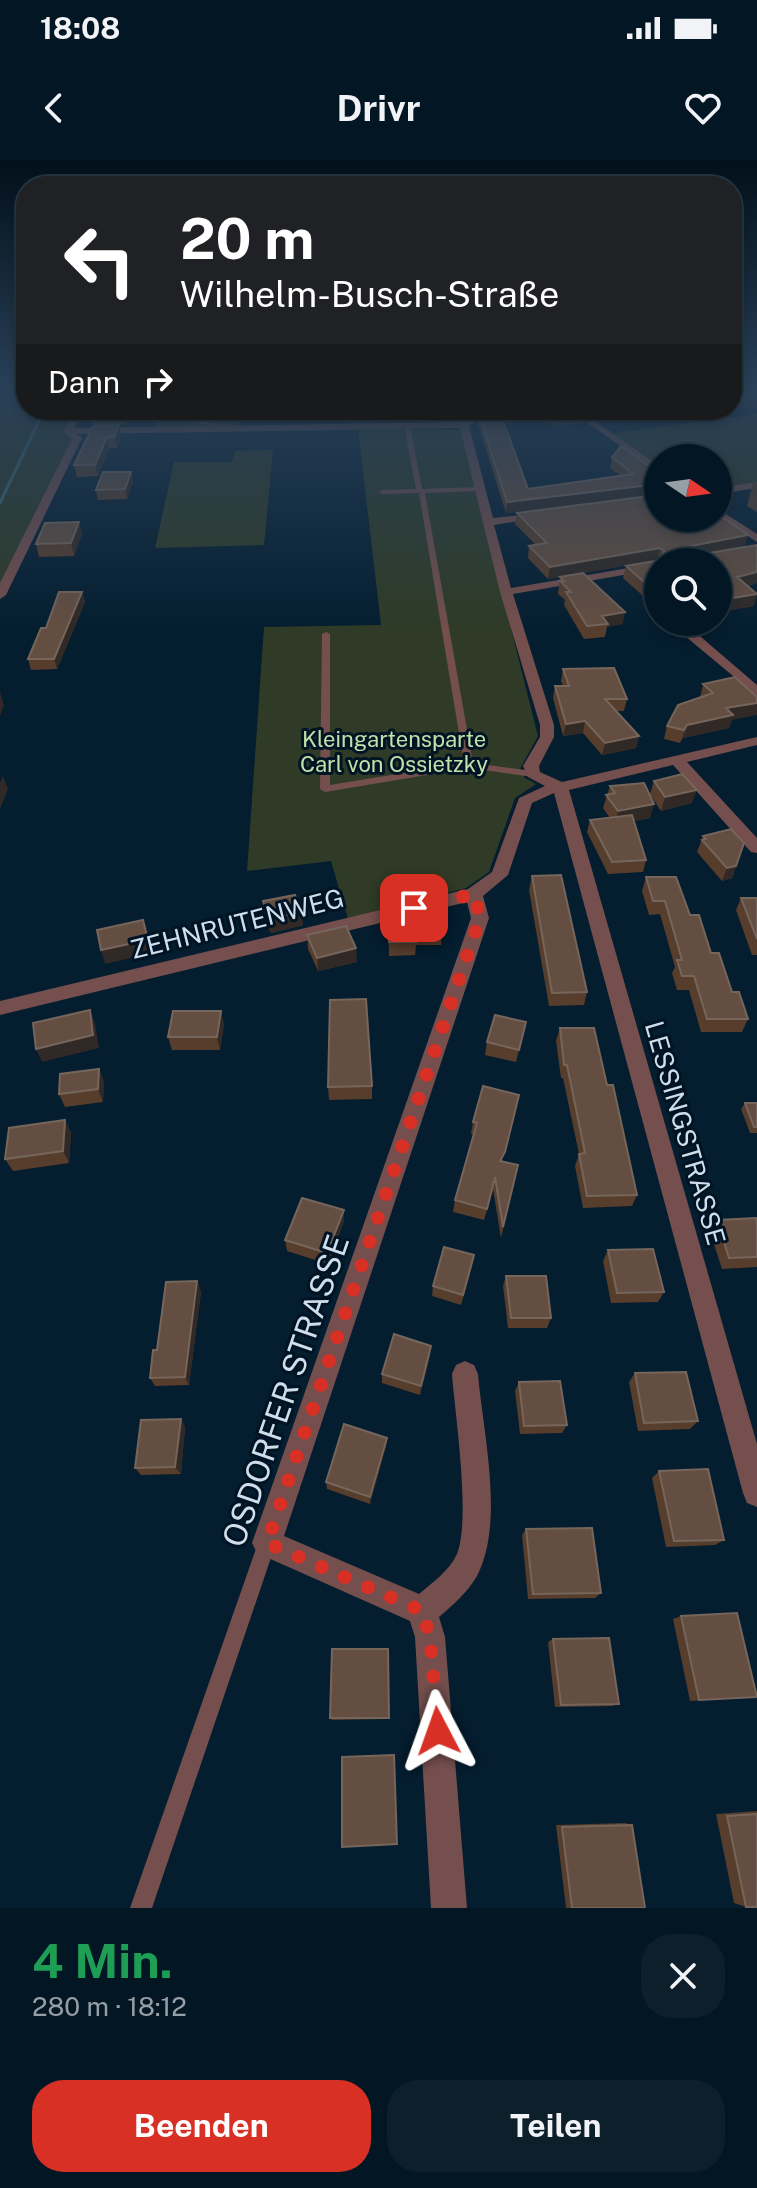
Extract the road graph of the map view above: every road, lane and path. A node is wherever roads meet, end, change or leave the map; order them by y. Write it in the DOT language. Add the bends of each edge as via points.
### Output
graph roads {
  1 [pos="62,469"];
  2 [pos="416,469"];
  3 [pos="474,469"];
  4 [pos="757,485"];
  5 [pos="478,489"];
  6 [pos="732,489"];
  7 [pos="421,491"];
  8 [pos="382,492"];
  9 [pos="557,514"];
  10 [pos="488,522"];
  11 [pos="732,522"];
  12 [pos="757,539"];
  13 [pos="644,568"];
  14 [pos="506,592"];
  15 [pos="0,595"];
  16 [pos="326,634"];
  17 [pos="692,636"];
  18 [pos="757,692"];
  19 [pos="757,741"];
  20 [pos="676,759"];
  21 [pos="469,765"];
  22 [pos="533,774"];
  23 [pos="560,787"];
  24 [pos="757,848"];
  25 [pos="474,894"];
  26 [pos="0,1008"];
  27 [pos="465,1374"];
  28 [pos="757,1493"];
  29 [pos="267,1543"];
  30 [pos="422,1611"];
  31 [pos="141,1908"];
  32 [pos="449,1908"];
  1 -- 15 [label="street"];
  2 -- 7 [label="lane"];
  3 -- 5 [label="street"];
  4 -- 6 [label="street"];
  5 -- 7 [label="lane"];
  5 -- 10 [label="street"];
  7 -- 8 [label="lane"];
  7 -- 21 [label="lane"];
  9 -- 10 [label="street"];
  10 -- 14 [label="street"];
  11 -- 12 [label="street"];
  13 -- 14 [label="street"];
  14 -- 22 [label="street" via="547,725 547,737 531,766"];
  16 -- 21 [label="lane" via="325,789"];
  17 -- 18 [label="street"];
  19 -- 20 [label="street"];
  20 -- 23 [label="street"];
  20 -- 24 [label="street"];
  21 -- 22 [label="lane"];
  22 -- 23 [label="street"];
  23 -- 25 [label="street" via="525,801 499,875"];
  23 -- 28 [label="street, LESSINGSTRASSE"];
  25 -- 26 [label="street, ZEHNRUTENWEG"];
  25 -- 29 [label="street, OSDORFER STRASSE" via="480,918"];
  27 -- 30 [label="street" via="472,1554 447,1590"];
  29 -- 30 [label="street"];
  29 -- 31 [label="lane, OSDORFER STRASSE"];
  30 -- 32 [label="street" via="430,1637"];
}
